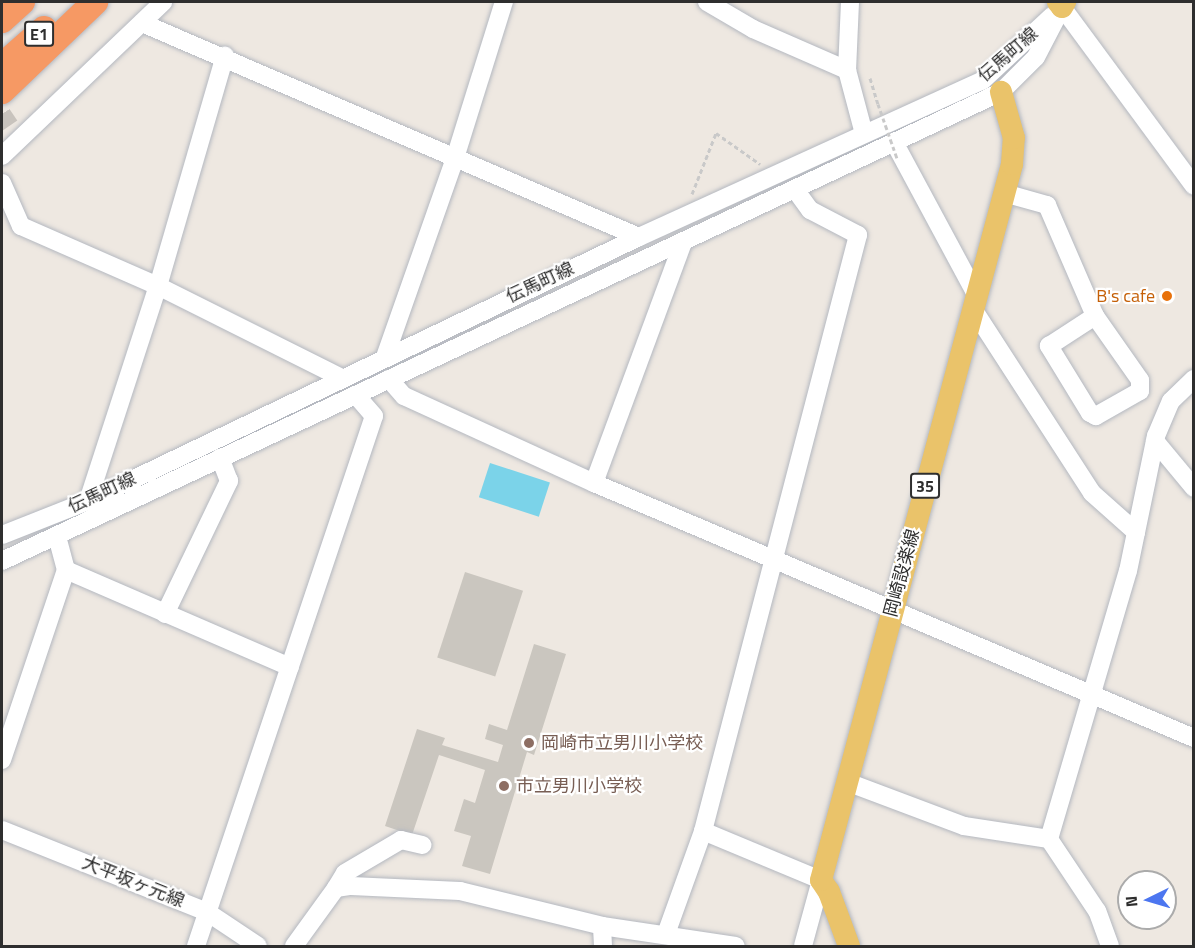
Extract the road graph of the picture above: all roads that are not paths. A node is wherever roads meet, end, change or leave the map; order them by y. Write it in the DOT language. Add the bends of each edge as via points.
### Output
graph roads {
  1 [pos="22,2"];
  2 [pos="76,2"];
  3 [pos="95,2"];
  4 [pos="163,2"];
  5 [pos="504,2"];
  6 [pos="707,2"];
  7 [pos="850,2"];
  8 [pos="1062,3"];
  9 [pos="2,20"];
  10 [pos="142,23"];
  11 [pos="225,56"];
  12 [pos="2,66"];
  13 [pos="847,70"];
  14 [pos="2,91"];
  15 [pos="1001,92"];
  16 [pos="864,134"];
  17 [pos="894,142"];
  18 [pos="2,156"];
  19 [pos="455,159"];
  20 [pos="2,183"];
  21 [pos="1194,186"];
  22 [pos="795,189"];
  23 [pos="1004,193"];
  24 [pos="639,237"];
  25 [pos="683,243"];
  26 [pos="158,286"];
  27 [pos="975,303"];
  28 [pos="1095,316"];
  29 [pos="385,357"];
  30 [pos="342,378"];
  31 [pos="389,379"];
  32 [pos="1194,379"];
  33 [pos="356,395"];
  34 [pos="1155,441"];
  35 [pos="220,458"];
  36 [pos="594,483"];
  37 [pos="1194,488"];
  38 [pos="88,501"];
  39 [pos="1136,532"];
  40 [pos="2,535"];
  41 [pos="57,536"];
  42 [pos="772,559"];
  43 [pos="2,561"];
  44 [pos="66,570"];
  45 [pos="893,608"];
  46 [pos="165,614"];
  47 [pos="290,667"];
  48 [pos="1090,693"];
  49 [pos="1194,738"];
  50 [pos="2,760"];
  51 [pos="847,782"];
  52 [pos="2,830"];
  53 [pos="703,831"];
  54 [pos="1049,838"];
  55 [pos="422,845"];
  56 [pos="820,880"];
  57 [pos="336,888"];
  58 [pos="207,912"];
  59 [pos="602,926"];
  60 [pos="666,934"];
  61 [pos="196,946"];
  62 [pos="258,946"];
  63 [pos="294,946"];
  64 [pos="603,946"];
  65 [pos="736,946"];
  66 [pos="803,946"];
  67 [pos="849,946"];
  68 [pos="1110,946"];
  1 -- 9 [label="highway, E1"];
  2 -- 12 [label="highway, E1"];
  3 -- 14 [label="highway"];
  4 -- 10 [label="street"];
  5 -- 19 [label="street"];
  6 -- 13 [label="street" via="753,29"];
  7 -- 13 [label="street"];
  8 -- 15 [label="street" via="1036,57"];
  8 -- 16 [label="street, 伝馬町線" via="982,81"];
  8 -- 21 [label="street"];
  10 -- 11 [label="street"];
  10 -- 18 [label="street" via="16,131"];
  11 -- 19 [label="street"];
  11 -- 26 [label="street"];
  13 -- 16 [label="street"];
  15 -- 17 [label="street"];
  15 -- 23 [label="main road, 岡崎設楽線 / 35" via="1014,138"];
  16 -- 24 [label="street, 伝馬町線"];
  17 -- 22 [label="street"];
  17 -- 27 [label="street"];
  19 -- 24 [label="street"];
  19 -- 29 [label="street"];
  20 -- 26 [label="street" via="21,226"];
  22 -- 25 [label="street"];
  22 -- 42 [label="street" via="810,210 858,235"];
  23 -- 27 [label="main road, 岡崎設楽線 / 35"];
  23 -- 28 [label="street" via="1047,205"];
  24 -- 29 [label="street, 伝馬町線"];
  25 -- 31 [label="street, 伝馬町線"];
  25 -- 36 [label="street"];
  26 -- 30 [label="street"];
  26 -- 38 [label="street"];
  27 -- 39 [label="street" via="1092,493"];
  27 -- 45 [label="main road, 岡崎設楽線 / 35"];
  28 -- 28 [label="street" via="1142,386 1096,416 1090,413 1049,346"];
  29 -- 30 [label="street, 伝馬町線"];
  30 -- 38 [label="street, 伝馬町線"];
  31 -- 33 [label="street, 伝馬町線"];
  31 -- 36 [label="street" via="404,396"];
  32 -- 34 [label="street" via="1171,401"];
  33 -- 35 [label="street, 伝馬町線"];
  33 -- 47 [label="street" via="374,416"];
  34 -- 37 [label="street"];
  34 -- 39 [label="street"];
  35 -- 41 [label="street, 伝馬町線"];
  35 -- 46 [label="street" via="229,481"];
  36 -- 42 [label="street"];
  38 -- 40 [label="street, 伝馬町線"];
  39 -- 48 [label="street" via="1128,571"];
  41 -- 43 [label="street, 伝馬町線"];
  41 -- 44 [label="street"];
  42 -- 45 [label="street"];
  42 -- 53 [label="street"];
  44 -- 46 [label="street"];
  44 -- 50 [label="street"];
  45 -- 48 [label="street"];
  45 -- 51 [label="main road, 岡崎設楽線 / 35"];
  46 -- 47 [label="street"];
  47 -- 58 [label="street"];
  48 -- 49 [label="street"];
  48 -- 54 [label="street"];
  51 -- 54 [label="street" via="964,826"];
  51 -- 56 [label="main road, 岡崎設楽線 / 35"];
  52 -- 58 [label="street, 大平坂ヶ元線"];
  53 -- 56 [label="street"];
  53 -- 60 [label="street"];
  54 -- 68 [label="street" via="1097,911"];
  55 -- 57 [label="street" via="401,840 345,873"];
  56 -- 66 [label="street"];
  56 -- 67 [label="main road" via="829,892"];
  57 -- 59 [label="street" via="460,891"];
  57 -- 63 [label="street"];
  58 -- 61 [label="street"];
  58 -- 62 [label="street, 大平坂ヶ元線"];
  59 -- 60 [label="street"];
  59 -- 64 [label="street"];
  60 -- 65 [label="street"];
}
